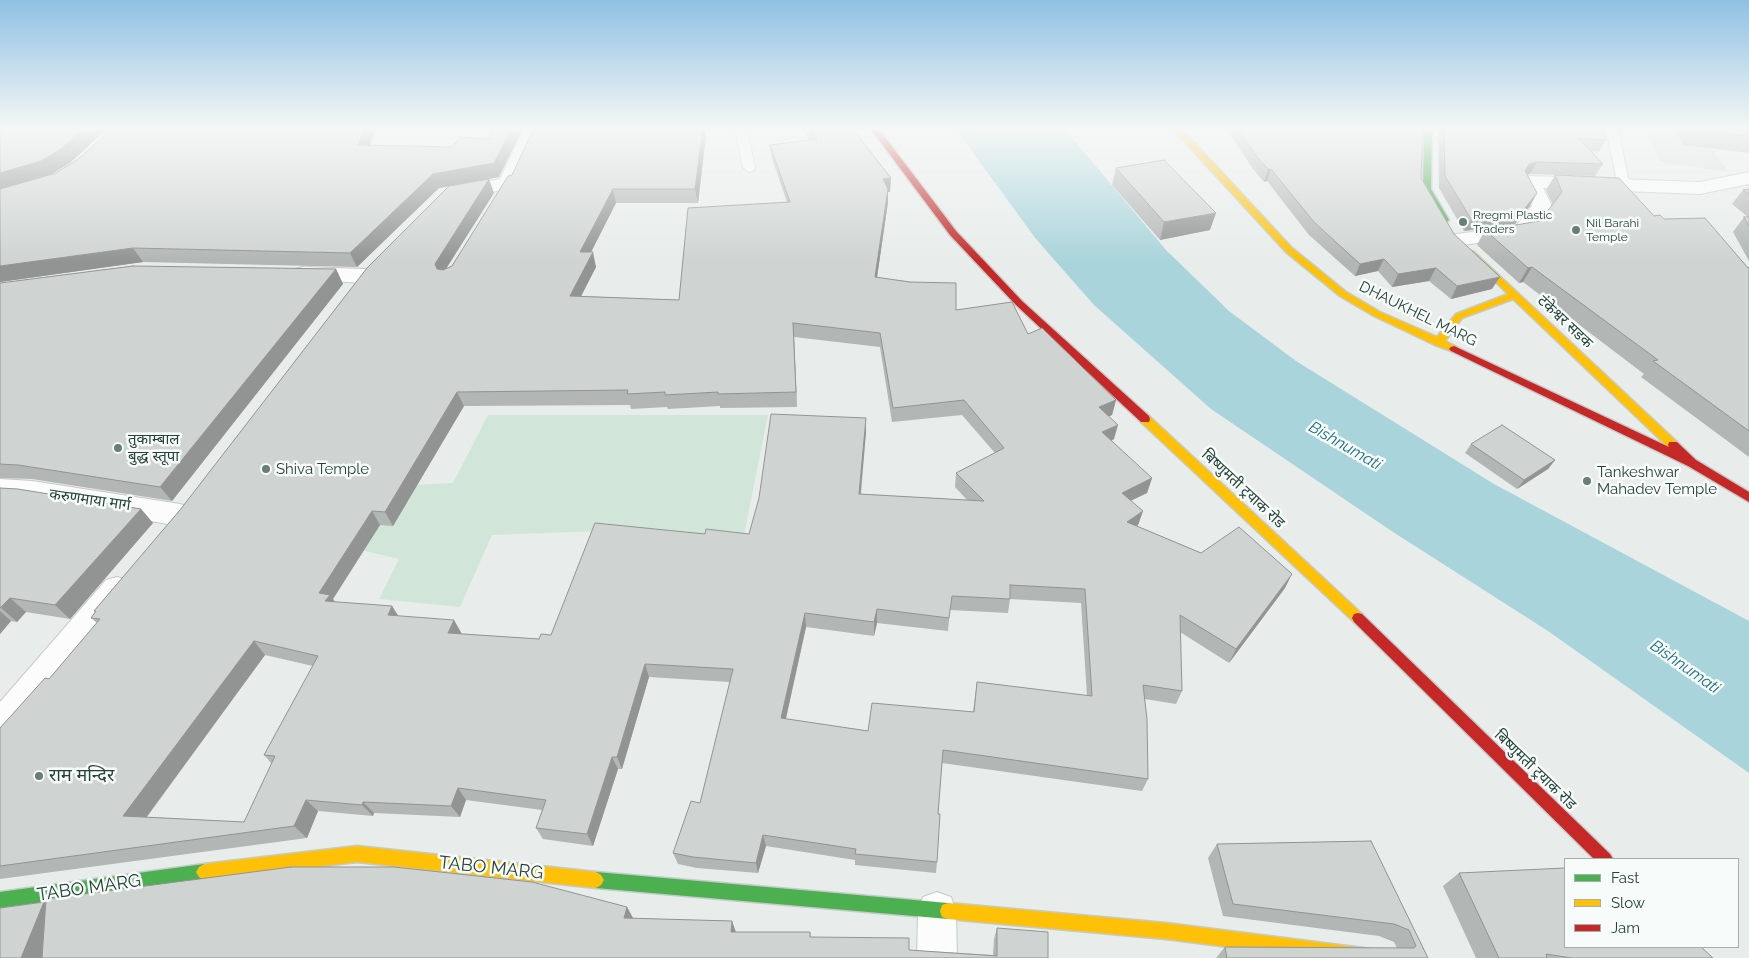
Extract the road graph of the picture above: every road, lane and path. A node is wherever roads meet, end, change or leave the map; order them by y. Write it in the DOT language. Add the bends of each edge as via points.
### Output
graph roads {
  1 [pos="512,173"];
  2 [pos="907,173"];
  3 [pos="1218,173"];
  4 [pos="1427,173"];
  5 [pos="1621,173"];
  6 [pos="1749,178"];
  7 [pos="1624,187"];
  8 [pos="440,200"];
  9 [pos="1457,240"];
  10 [pos="278,273"];
  11 [pos="1514,295"];
  12 [pos="346,299"];
  13 [pos="1438,342"];
  14 [pos="1692,463"];
  15 [pos="0,489"];
  16 [pos="1749,498"];
  17 [pos="178,517"];
  18 [pos="135,568"];
  19 [pos="0,727"];
  20 [pos="1604,858"];
  21 [pos="0,900"];
  22 [pos="937,911"];
  23 [pos="937,958"];
  24 [pos="1379,958"];
  1 -- 8 [label="street" via="503,191 447,193"];
  2 -- 20 [label="main road, बिष्णुमती ट्रयाक रोड" via="953,234 1019,303 1300,561"];
  3 -- 13 [label="main road, DHAUKHEL MARG" via="1270,229 1343,294 1377,314"];
  4 -- 9 [label="main road, टंकेश्वर सडक" via="1426,189"];
  5 -- 7 [label="lane"];
  6 -- 7 [label="street" via="1700,188"];
  7 -- 9 [label="street" via="1530,182 1542,206 1523,232"];
  9 -- 11 [label="main road, टंकेश्वर सडक"];
  10 -- 12 [label="street" via="371,269"];
  11 -- 13 [label="main road" via="1459,316"];
  11 -- 14 [label="main road, टंकेश्वर सडक"];
  13 -- 14 [label="main road, DHAUKHEL MARG"];
  14 -- 16 [label="main road, टंकेश्वर सडक"];
  15 -- 17 [label="street, करुणमाया मार्ग" via="32,491"];
  18 -- 19 [label="street"];
  21 -- 22 [label="main road, TABO MARG" via="282,861 358,854"];
  22 -- 23 [label="street"];
  22 -- 24 [label="main road, TABO MARG" via="1166,931"];
}
